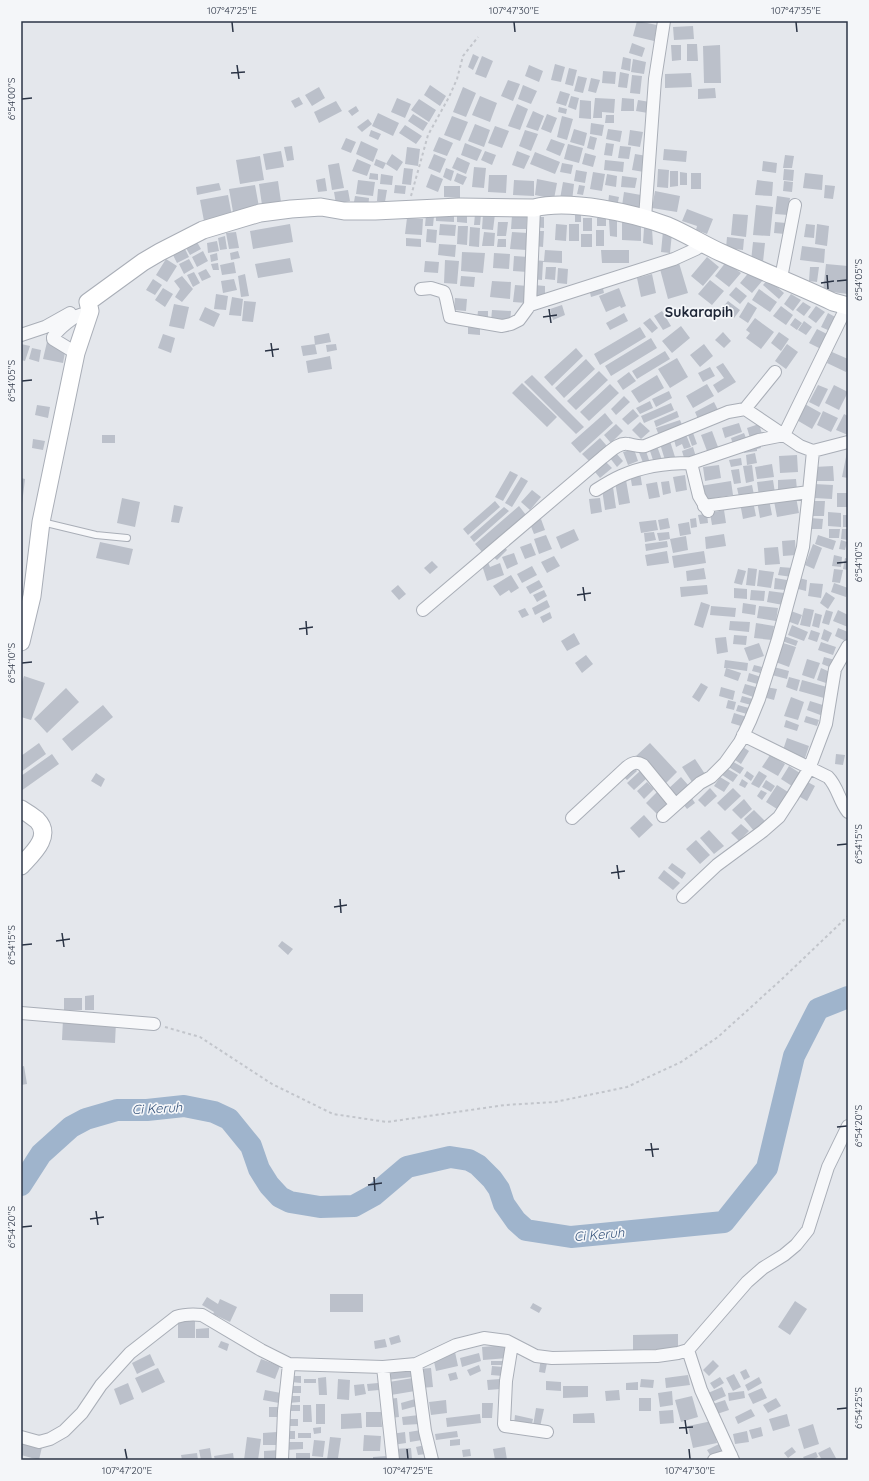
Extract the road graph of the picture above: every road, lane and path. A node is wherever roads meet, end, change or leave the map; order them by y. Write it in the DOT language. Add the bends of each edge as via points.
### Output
graph roads {
  1 [pos="664,21"];
  2 [pos="478,38"];
  3 [pos="795,205"];
  4 [pos="534,208"];
  5 [pos="407,210"];
  6 [pos="645,218"];
  7 [pos="705,243"];
  8 [pos="782,278"];
  9 [pos="422,289"];
  10 [pos="88,302"];
  11 [pos="530,305"];
  12 [pos="847,306"];
  13 [pos="87,322"];
  14 [pos="21,335"];
  15 [pos="76,353"];
  16 [pos="775,372"];
  17 [pos="745,409"];
  18 [pos="784,435"];
  19 [pos="848,442"];
  20 [pos="813,451"];
  21 [pos="691,463"];
  22 [pos="596,490"];
  23 [pos="809,492"];
  24 [pos="41,522"];
  25 [pos="126,538"];
  26 [pos="424,610"];
  27 [pos="21,642"];
  28 [pos="848,646"];
  29 [pos="743,735"];
  30 [pos="809,769"];
  31 [pos="675,804"];
  32 [pos="21,809"];
  33 [pos="848,812"];
  34 [pos="663,816"];
  35 [pos="572,818"];
  36 [pos="21,866"];
  37 [pos="683,897"];
  38 [pos="848,916"];
  39 [pos="21,1013"];
  40 [pos="154,1024"];
  41 [pos="848,1126"];
  42 [pos="512,1344"];
  43 [pos="688,1350"];
  44 [pos="289,1364"];
  45 [pos="416,1364"];
  46 [pos="383,1367"];
  47 [pos="547,1432"];
  48 [pos="21,1437"];
  49 [pos="732,1457"];
  50 [pos="282,1460"];
  51 [pos="393,1460"];
  52 [pos="432,1460"];
  53 [pos="714,1460"];
  1 -- 6 [label="street" via="655,79"];
  2 -- 5 [label="path" via="463,56 457,79 428,135"];
  3 -- 8 [label="street"];
  4 -- 5 [label="street" via="459,207"];
  4 -- 6 [label="street" via="545,205 588,207"];
  4 -- 11 [label="street"];
  5 -- 10 [label="street" via="344,211 321,207 260,213 203,230 160,252 142,262"];
  6 -- 7 [label="street"];
  7 -- 8 [label="street"];
  7 -- 11 [label="street" via="674,259"];
  8 -- 12 [label="street"];
  9 -- 11 [label="street" via="431,288 444,292 450,318 502,326 519,320"];
  10 -- 13 [label="street" via="90,311"];
  10 -- 14 [label="street" via="45,327"];
  12 -- 18 [label="street"];
  13 -- 15 [label="street"];
  13 -- 15 [label="street" via="84,314 80,314 53,337"];
  15 -- 24 [label="street"];
  16 -- 17 [label="street"];
  17 -- 18 [label="street"];
  17 -- 26 [label="street" via="728,412 645,446 619,445"];
  18 -- 20 [label="street"];
  18 -- 21 [label="street" via="759,440"];
  19 -- 20 [label="street"];
  20 -- 23 [label="street"];
  21 -- 22 [label="street" via="641,468"];
  21 -- 23 [label="street" via="699,496 706,509"];
  23 -- 29 [label="street" via="802,547 778,639 759,699"];
  24 -- 25 [label="lane" via="96,535"];
  24 -- 27 [label="street" via="32,596"];
  28 -- 30 [label="street" via="835,669 826,724"];
  29 -- 30 [label="street"];
  29 -- 31 [label="street" via="725,763"];
  30 -- 33 [label="street" via="828,777 833,782"];
  30 -- 37 [label="street" via="779,817 717,865"];
  31 -- 34 [label="street"];
  31 -- 35 [label="street" via="638,762 632,763 621,772"];
  32 -- 36 [label="street" via="38,821 42,830 39,844"];
  38 -- 40 [label="path" via="718,1037 681,1062 627,1087 555,1102 505,1105 387,1122 333,1114 272,1084 200,1037"];
  39 -- 40 [label="street"];
  41 -- 43 [label="street" via="828,1167 808,1230 784,1255 747,1282"];
  42 -- 43 [label="street" via="536,1356 552,1358 657,1356 678,1354"];
  42 -- 45 [label="street" via="484,1338 456,1345"];
  42 -- 47 [label="street" via="506,1381 504,1424"];
  43 -- 49 [label="street" via="701,1390"];
  44 -- 46 [label="street"];
  44 -- 48 [label="street" via="260,1350 202,1315 176,1317 130,1353 101,1385 82,1413 64,1431 39,1442"];
  44 -- 50 [label="street"];
  45 -- 46 [label="street"];
  45 -- 52 [label="street" via="425,1431"];
  46 -- 51 [label="street"];
  49 -- 53 [label="street"];
}
